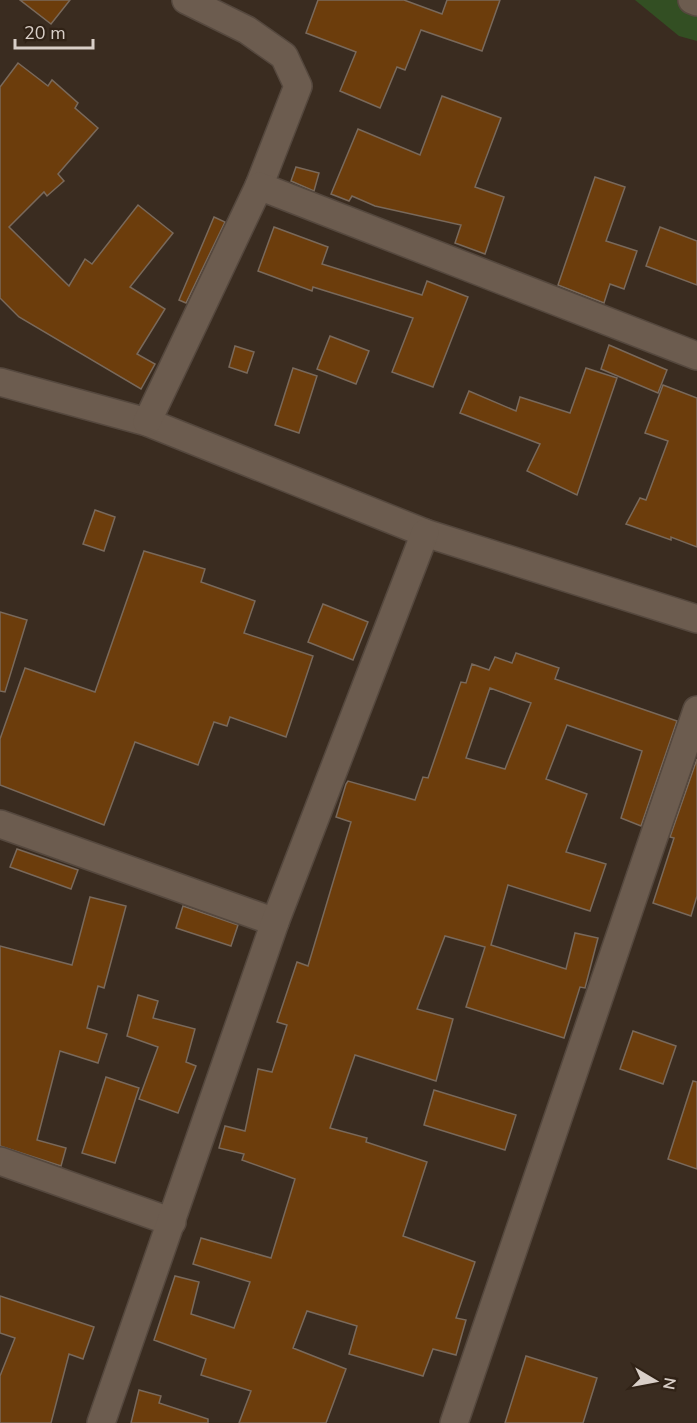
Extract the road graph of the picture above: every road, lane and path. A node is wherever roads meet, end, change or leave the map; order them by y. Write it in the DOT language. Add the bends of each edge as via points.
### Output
graph roads {
  1 [pos="186,0"];
  2 [pos="692,0"];
  3 [pos="697,2"];
  4 [pos="259,186"];
  5 [pos="697,356"];
  6 [pos="0,382"];
  7 [pos="147,422"];
  8 [pos="425,532"];
  9 [pos="697,619"];
  10 [pos="697,710"];
  11 [pos="0,824"];
  12 [pos="275,922"];
  13 [pos="0,1161"];
  14 [pos="172,1222"];
  15 [pos="101,1423"];
  16 [pos="454,1423"];
  1 -- 4 [label="street" via="247,30 284,56 294,73 298,86"];
  2 -- 3 [label="street"];
  4 -- 5 [label="street"];
  4 -- 7 [label="street"];
  6 -- 7 [label="street"];
  7 -- 8 [label="street"];
  8 -- 9 [label="street"];
  8 -- 12 [label="street"];
  10 -- 16 [label="street"];
  11 -- 12 [label="street"];
  12 -- 14 [label="street"];
  13 -- 14 [label="street"];
  14 -- 15 [label="street"];
}
